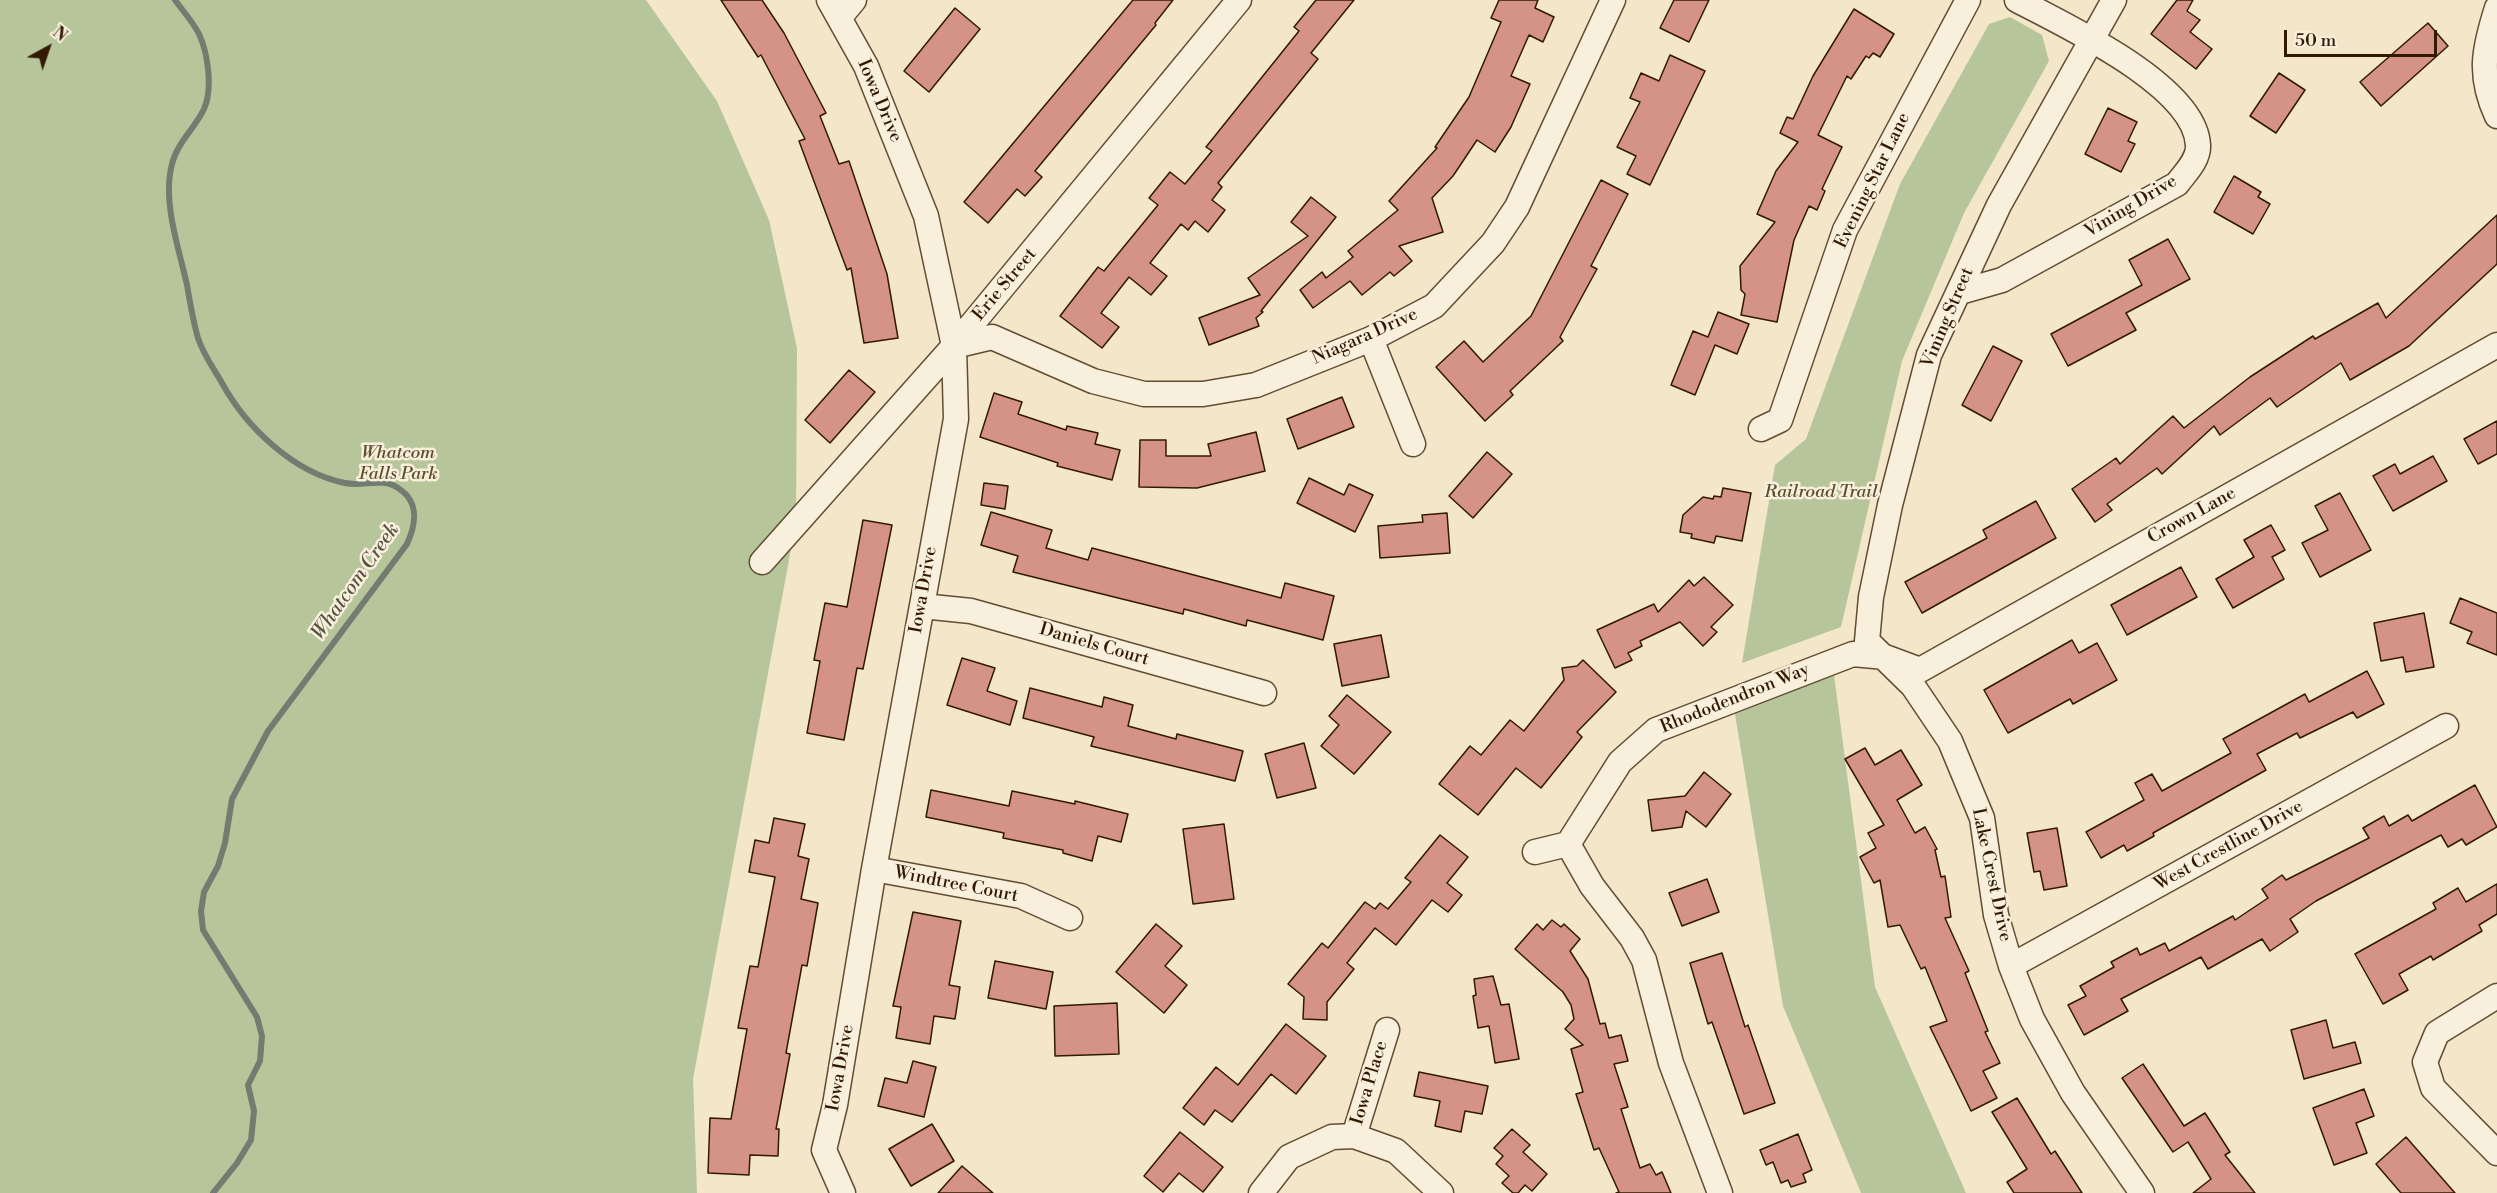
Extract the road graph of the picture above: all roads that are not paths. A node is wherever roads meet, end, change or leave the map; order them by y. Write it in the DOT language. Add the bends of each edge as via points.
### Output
graph roads {
  1 [pos="1239,0"];
  2 [pos="1613,0"];
  3 [pos="1968,0"];
  4 [pos="2017,0"];
  5 [pos="2114,0"];
  6 [pos="841,6"];
  7 [pos="2497,8"];
  8 [pos="2090,40"];
  9 [pos="2497,116"];
  10 [pos="1960,292"];
  11 [pos="1371,339"];
  12 [pos="2497,345"];
  13 [pos="954,346"];
  14 [pos="1761,429"];
  15 [pos="1413,444"];
  16 [pos="762,562"];
  17 [pos="922,606"];
  18 [pos="1885,657"];
  19 [pos="1264,693"];
  20 [pos="2446,726"];
  21 [pos="1568,844"];
  22 [pos="1535,852"];
  23 [pos="874,869"];
  24 [pos="1070,918"];
  25 [pos="2011,966"];
  26 [pos="2497,996"];
  27 [pos="1387,1030"];
  28 [pos="1354,1136"];
  29 [pos="2497,1154"];
  30 [pos="843,1193"];
  31 [pos="1261,1193"];
  32 [pos="1441,1193"];
  33 [pos="1720,1193"];
  34 [pos="2142,1193"];
  1 -- 13 [label="street, Erie Street"];
  2 -- 11 [label="street, Niagara Drive" via="1517,207 1493,243 1434,306"];
  3 -- 14 [label="street, Evening Star Lane" via="1845,230 1780,420"];
  4 -- 8 [label="street, Vining Drive"];
  5 -- 8 [label="street, Vining Street"];
  6 -- 13 [label="street, Iowa Drive" via="926,216"];
  7 -- 9 [label="street" via="2485,45 2486,92"];
  8 -- 10 [label="street, Vining Street" via="1999,205"];
  8 -- 10 [label="street, Vining Drive" via="2132,63 2181,107 2198,145 2194,162 2177,184 2002,280"];
  10 -- 18 [label="street, Vining Street" via="1929,355 1871,597 1867,641"];
  11 -- 13 [label="street, Niagara Drive" via="1256,385 1203,394 1144,394 1093,381 992,337"];
  11 -- 15 [label="street"];
  12 -- 18 [label="street, Crown Lane" via="1920,670"];
  13 -- 16 [label="street, Erie Street"];
  13 -- 17 [label="street, Iowa Drive" via="956,418"];
  17 -- 19 [label="street, Daniels Court" via="971,611"];
  17 -- 23 [label="street, Iowa Drive"];
  18 -- 21 [label="street, Rhododendron Way" via="1853,654 1656,730 1620,762"];
  18 -- 25 [label="street, Lake Crest Drive" via="1913,686 1950,741 1982,818 1996,915"];
  20 -- 25 [label="street, West Crestline Drive"];
  21 -- 22 [label="street"];
  21 -- 33 [label="street" via="1644,960 1671,1063"];
  23 -- 24 [label="street, Windtree Court" via="1022,896"];
  23 -- 30 [label="street, Iowa Drive" via="824,1150"];
  25 -- 34 [label="street, Lake Crest Drive" via="2032,1018 2073,1093"];
  26 -- 29 [label="street" via="2437,1033 2425,1062 2433,1088"];
  27 -- 28 [label="street, Iowa Place"];
  28 -- 31 [label="street" via="1332,1137 1289,1157"];
  28 -- 32 [label="street" via="1396,1151"];
}
